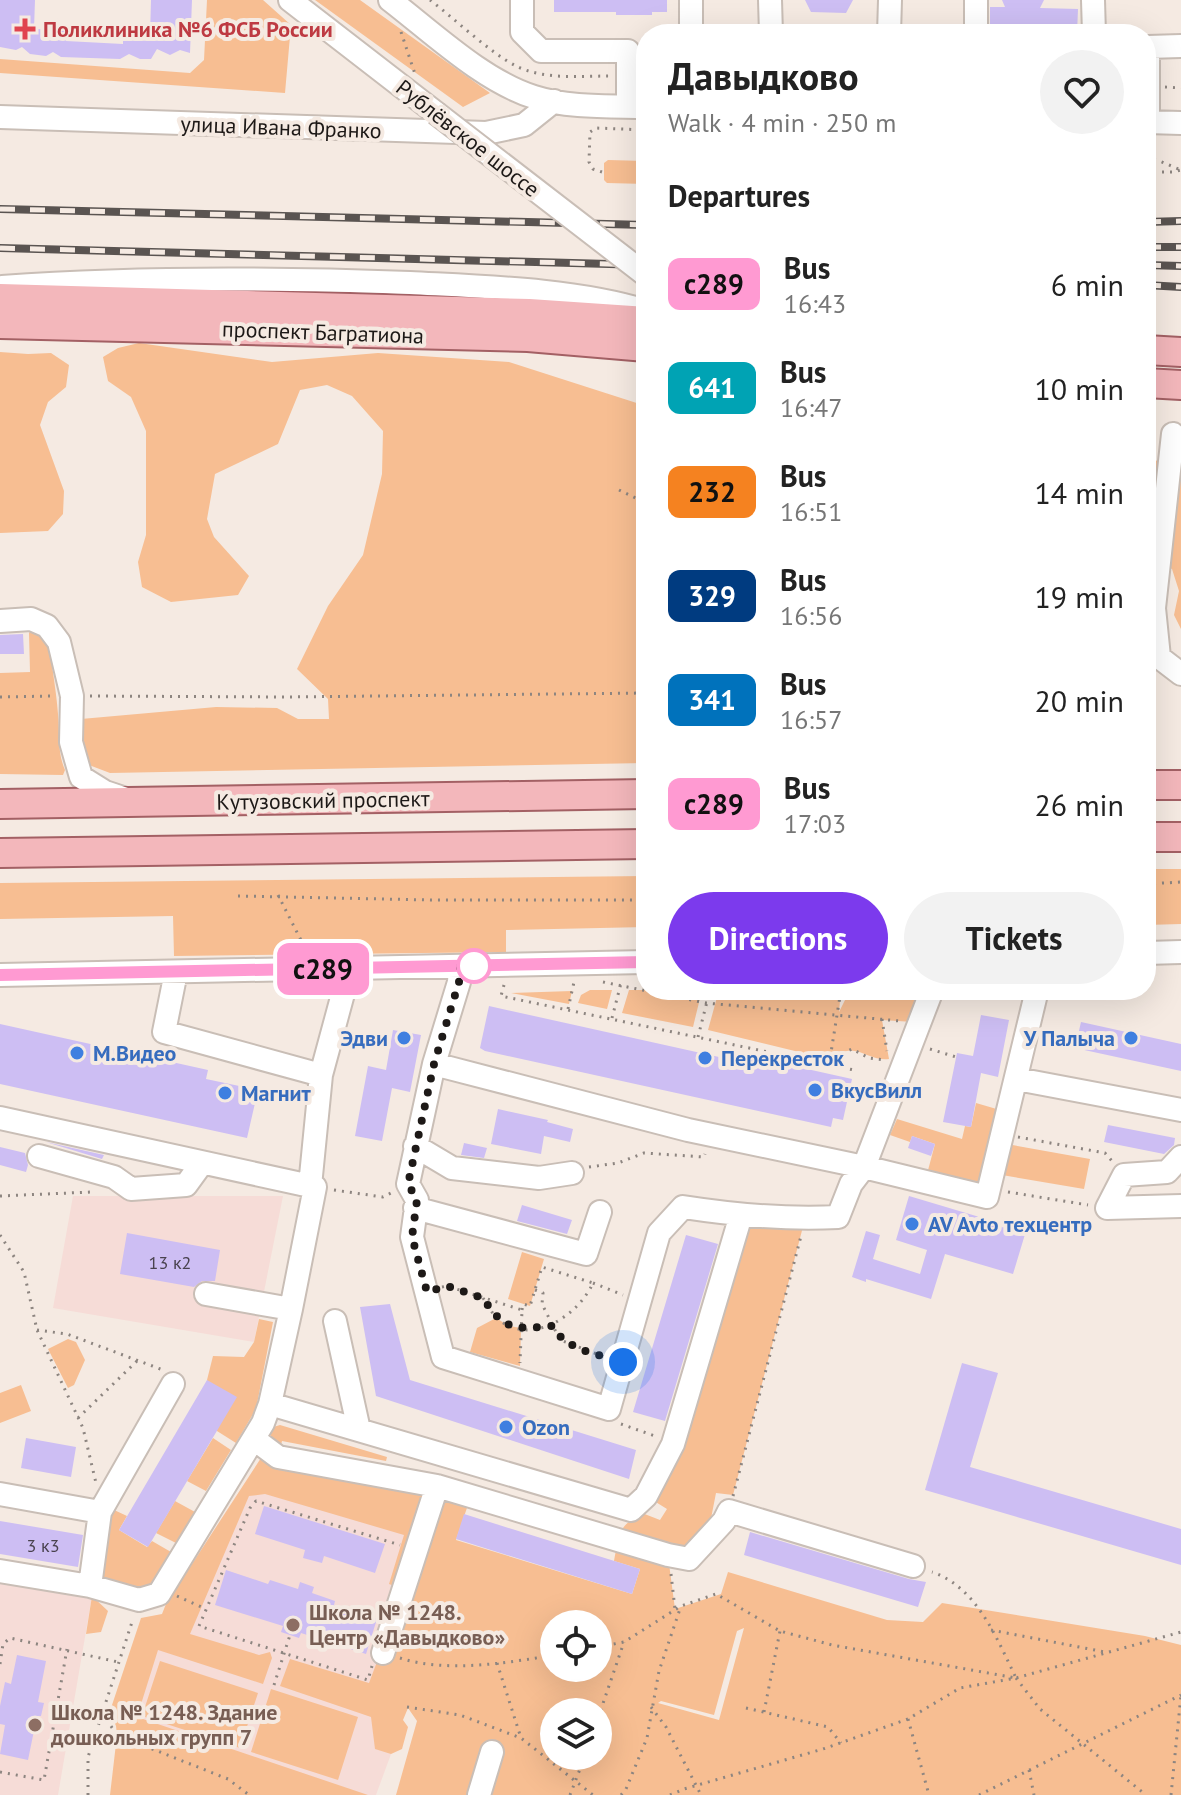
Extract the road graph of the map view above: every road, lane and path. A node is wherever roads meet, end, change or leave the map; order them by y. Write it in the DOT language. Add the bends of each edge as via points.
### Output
graph roads {
  1 [pos="290,0"];
  2 [pos="522,0"];
  3 [pos="691,0"];
  4 [pos="770,0"];
  5 [pos="890,0"];
  6 [pos="976,0"];
  7 [pos="1093,0"];
  8 [pos="401,8"];
  9 [pos="691,24"];
  10 [pos="771,24"];
  11 [pos="889,24"];
  12 [pos="976,24"];
  13 [pos="1094,24"];
  14 [pos="1181,46"];
  15 [pos="1156,47"];
  16 [pos="636,51"];
  17 [pos="417,78"];
  18 [pos="554,101"];
  19 [pos="636,107"];
  20 [pos="0,117"];
  21 [pos="1156,122"];
  22 [pos="1181,123"];
  23 [pos="636,130"];
  24 [pos="1156,160"];
  25 [pos="1181,170"];
  26 [pos="602,172"];
  27 [pos="1156,172"];
  28 [pos="636,267"];
  29 [pos="0,287"];
  30 [pos="0,298"];
  31 [pos="636,309"];
  32 [pos="636,320"];
  33 [pos="0,324"];
  34 [pos="636,346"];
  35 [pos="1156,351"];
  36 [pos="1181,352"];
  37 [pos="1156,384"];
  38 [pos="1181,385"];
  39 [pos="1173,434"];
  40 [pos="619,490"];
  41 [pos="636,498"];
  42 [pos="1156,590"];
  43 [pos="0,621"];
  44 [pos="1156,655"];
  45 [pos="1181,674"];
  46 [pos="636,693"];
  47 [pos="72,696"];
  48 [pos="0,697"];
  49 [pos="1156,785"];
  50 [pos="1181,785"];
  51 [pos="636,794"];
  52 [pos="139,803"];
  53 [pos="0,804"];
  54 [pos="1156,837"];
  55 [pos="1180,837"];
  56 [pos="636,844"];
  57 [pos="0,853"];
  58 [pos="1181,882"];
  59 [pos="1156,883"];
  60 [pos="278,895"];
  61 [pos="238,896"];
  62 [pos="636,900"];
  63 [pos="307,952"];
  64 [pos="1181,952"];
  65 [pos="1156,953"];
  66 [pos="636,962"];
  67 [pos="460,967"];
  68 [pos="347,968"];
  69 [pos="176,972"];
  70 [pos="0,975"];
  71 [pos="505,981"];
  72 [pos="574,982"];
  73 [pos="603,982"];
  74 [pos="620,985"];
  75 [pos="636,988"];
  76 [pos="692,1000"];
  77 [pos="707,1000"];
  78 [pos="840,1000"];
  79 [pos="927,1000"];
  80 [pos="1035,1000"];
  81 [pos="706,1003"];
  82 [pos="568,1010"];
  83 [pos="838,1016"];
  84 [pos="612,1019"];
  85 [pos="882,1019"];
  86 [pos="903,1021"];
  87 [pos="698,1037"];
  88 [pos="902,1045"];
  89 [pos="956,1057"];
  90 [pos="889,1059"];
  91 [pos="434,1064"];
  92 [pos="831,1066"];
  93 [pos="854,1070"];
  94 [pos="321,1075"];
  95 [pos="1017,1079"];
  96 [pos="1181,1110"];
  97 [pos="0,1118"];
  98 [pos="1003,1134"];
  99 [pos="710,1135"];
  100 [pos="415,1146"];
  101 [pos="39,1156"];
  102 [pos="1181,1157"];
  103 [pos="202,1163"];
  104 [pos="864,1167"];
  105 [pos="572,1173"];
  106 [pos="1124,1175"];
  107 [pos="408,1184"];
  108 [pos="312,1186"];
  109 [pos="131,1189"];
  110 [pos="989,1189"];
  111 [pos="0,1196"];
  112 [pos="1181,1206"];
  113 [pos="415,1208"];
  114 [pos="1107,1208"];
  115 [pos="600,1212"];
  116 [pos="741,1215"];
  117 [pos="805,1219"];
  118 [pos="0,1235"];
  119 [pos="593,1283"];
  120 [pos="535,1290"];
  121 [pos="427,1292"];
  122 [pos="206,1294"];
  123 [pos="483,1298"];
  124 [pos="641,1300"];
  125 [pos="291,1309"];
  126 [pos="522,1310"];
  127 [pos="335,1321"];
  128 [pos="552,1326"];
  129 [pos="521,1328"];
  130 [pos="37,1330"];
  131 [pos="138,1360"];
  132 [pos="623,1362"];
  133 [pos="524,1382"];
  134 [pos="173,1384"];
  135 [pos="270,1404"];
  136 [pos="78,1418"];
  137 [pos="359,1430"];
  138 [pos="254,1439"];
  139 [pos="437,1486"];
  140 [pos="0,1494"];
  141 [pos="102,1510"];
  142 [pos="729,1511"];
  143 [pos="416,1550"];
  144 [pos="668,1555"];
  145 [pos="913,1566"];
  146 [pos="0,1571"];
  147 [pos="90,1586"];
  148 [pos="162,1590"];
  149 [pos="139,1600"];
  150 [pos="681,1606"];
  151 [pos="206,1609"];
  152 [pos="675,1609"];
  153 [pos="991,1630"];
  154 [pos="780,1631"];
  155 [pos="1181,1632"];
  156 [pos="290,1635"];
  157 [pos="624,1642"];
  158 [pos="612,1644"];
  159 [pos="67,1649"];
  160 [pos="284,1653"];
  161 [pos="383,1653"];
  162 [pos="1109,1653"];
  163 [pos="540,1657"];
  164 [pos="119,1662"];
  165 [pos="497,1663"];
  166 [pos="0,1664"];
  167 [pos="1016,1678"];
  168 [pos="274,1685"];
  169 [pos="605,1698"];
  170 [pos="651,1707"];
  171 [pos="746,1708"];
  172 [pos="1180,1709"];
  173 [pos="764,1712"];
  174 [pos="102,1713"];
  175 [pos="908,1719"];
  176 [pos="521,1738"];
  177 [pos="841,1743"];
  178 [pos="1084,1743"];
  179 [pos="492,1752"];
  180 [pos="580,1770"];
  181 [pos="1029,1770"];
  182 [pos="0,1772"];
  183 [pos="697,1785"];
  184 [pos="88,1795"];
  185 [pos="249,1795"];
  186 [pos="479,1795"];
  187 [pos="570,1795"];
  188 [pos="621,1795"];
  189 [pos="670,1795"];
  190 [pos="701,1795"];
  191 [pos="929,1795"];
  192 [pos="979,1795"];
  193 [pos="1034,1795"];
  194 [pos="1146,1795"];
  195 [pos="1171,1795"];
  1 -- 28 [label="street, Рублёвское шоссе, bridge"];
  2 -- 16 [label="street" via="522,32 541,51"];
  3 -- 9 [label="street"];
  4 -- 10 [label="street"];
  5 -- 11 [label="street"];
  6 -- 12 [label="street"];
  7 -- 13 [label="street"];
  8 -- 17 [label="path"];
  8 -- 18 [label="street" via="510,88"];
  14 -- 15 [label="street"];
  18 -- 19 [label="street"];
  18 -- 20 [label="street, улица Ивана Франко" via="524,125 486,133"];
  21 -- 22 [label="street"];
  23 -- 26 [label="path" via="590,132 589,162"];
  24 -- 25 [label="path"];
  25 -- 27 [label="path"];
  29 -- 31 [label="street" via="311,279 561,294"];
  30 -- 32 [label="main road, проспект Багратиона"];
  33 -- 34 [label="main road, проспект Багратиона" via="528,337"];
  35 -- 36 [label="main road"];
  37 -- 38 [label="main road"];
  39 -- 42 [label="street"];
  40 -- 41 [label="path"];
  43 -- 47 [label="street" via="31,619 47,626 59,642"];
  44 -- 45 [label="street"];
  46 -- 47 [label="path"];
  47 -- 48 [label="path"];
  47 -- 52 [label="street" via="71,742 81,777"];
  49 -- 50 [label="main road"];
  51 -- 52 [label="main road, Кутузовский проспект"];
  52 -- 53 [label="main road, Кутузовский проспект"];
  54 -- 55 [label="main road"];
  56 -- 57 [label="main road"];
  58 -- 59 [label="path"];
  60 -- 61 [label="path"];
  60 -- 62 [label="path"];
  60 -- 63 [label="path"];
  64 -- 65 [label="street"];
  66 -- 67 [label="street"];
  67 -- 68 [label="street"];
  67 -- 91 [label="street"];
  68 -- 69 [label="street"];
  68 -- 94 [label="street"];
  69 -- 70 [label="street"];
  69 -- 94 [label="street" via="164,1032"];
  71 -- 82 [label="path" via="501,996"];
  72 -- 82 [label="path"];
  73 -- 74 [label="path"];
  74 -- 75 [label="path"];
  74 -- 84 [label="path"];
  76 -- 81 [label="path"];
  77 -- 81 [label="path"];
  78 -- 83 [label="path"];
  79 -- 88 [label="street"];
  80 -- 95 [label="street"];
  81 -- 83 [label="path"];
  81 -- 87 [label="path"];
  82 -- 84 [label="path"];
  83 -- 85 [label="path"];
  83 -- 92 [label="path"];
  84 -- 87 [label="path"];
  85 -- 86 [label="path"];
  85 -- 90 [label="path"];
  87 -- 92 [label="path"];
  88 -- 89 [label="path"];
  88 -- 90 [label="path"];
  88 -- 104 [label="street"];
  90 -- 92 [label="path" via="879,1061 852,1049"];
  91 -- 99 [label="street"];
  91 -- 100 [label="street"];
  92 -- 93 [label="path"];
  94 -- 108 [label="street"];
  95 -- 96 [label="street"];
  95 -- 98 [label="street"];
  97 -- 103 [label="street"];
  98 -- 106 [label="path" via="1105,1153"];
  98 -- 110 [label="street"];
  99 -- 104 [label="street"];
  99 -- 105 [label="path" via="704,1157 644,1153"];
  100 -- 105 [label="street" via="452,1168 539,1178"];
  100 -- 107 [label="street"];
  101 -- 109 [label="street" via="114,1177"];
  102 -- 106 [label="street" via="1167,1172"];
  103 -- 108 [label="street"];
  103 -- 109 [label="street" via="186,1185"];
  104 -- 110 [label="street" via="987,1197"];
  104 -- 117 [label="street" via="838,1217"];
  106 -- 114 [label="street"];
  107 -- 108 [label="path" via="383,1197"];
  107 -- 113 [label="street" via="417,1200"];
  108 -- 125 [label="street"];
  109 -- 111 [label="path"];
  110 -- 114 [label="path"];
  112 -- 114 [label="street"];
  113 -- 115 [label="street" via="586,1254"];
  113 -- 121 [label="street" via="412,1237"];
  116 -- 117 [label="street"];
  116 -- 124 [label="street" via="683,1207 659,1233"];
  116 -- 137 [label="street" via="673,1444 646,1496 631,1510"];
  117 -- 142 [label="path"];
  118 -- 130 [label="path" via="24,1272"];
  119 -- 120 [label="path" via="542,1267"];
  119 -- 124 [label="path"];
  119 -- 128 [label="path" via="575,1310"];
  120 -- 126 [label="path" via="530,1306 523,1304"];
  120 -- 128 [label="path" via="543,1293"];
  121 -- 123 [label="path" via="447,1286"];
  121 -- 133 [label="street" via="443,1357"];
  122 -- 125 [label="street"];
  123 -- 126 [label="path"];
  123 -- 129 [label="path" via="496,1318"];
  124 -- 132 [label="street"];
  125 -- 135 [label="street"];
  126 -- 129 [label="path"];
  127 -- 137 [label="street"];
  128 -- 129 [label="path"];
  128 -- 132 [label="path" via="560,1340"];
  129 -- 133 [label="path"];
  130 -- 131 [label="path" via="67,1334"];
  130 -- 136 [label="path"];
  131 -- 134 [label="path" via="165,1371"];
  131 -- 136 [label="path"];
  132 -- 133 [label="street" via="609,1409"];
  134 -- 141 [label="street"];
  135 -- 137 [label="street"];
  135 -- 138 [label="street"];
  136 -- 141 [label="path"];
  138 -- 139 [label="street" via="278,1457"];
  138 -- 148 [label="street"];
  139 -- 143 [label="street"];
  139 -- 144 [label="street"];
  140 -- 141 [label="street"];
  141 -- 147 [label="street"];
  142 -- 144 [label="street" via="689,1559"];
  142 -- 145 [label="street"];
  143 -- 151 [label="path" via="256,1501"];
  143 -- 161 [label="street"];
  144 -- 152 [label="path"];
  145 -- 153 [label="path" via="940,1575 977,1603"];
  146 -- 147 [label="street"];
  147 -- 149 [label="street"];
  148 -- 149 [label="street"];
  148 -- 151 [label="path"];
  149 -- 164 [label="path"];
  150 -- 152 [label="path"];
  150 -- 154 [label="path" via="716,1594"];
  150 -- 170 [label="path"];
  151 -- 160 [label="path" via="199,1626"];
  152 -- 157 [label="path"];
  153 -- 162 [label="path"];
  153 -- 167 [label="path"];
  154 -- 167 [label="path"];
  154 -- 173 [label="path"];
  155 -- 162 [label="path"];
  156 -- 160 [label="path"];
  157 -- 158 [label="path"];
  157 -- 169 [label="path"];
  159 -- 164 [label="path"];
  159 -- 166 [label="path" via="10,1638 3,1644"];
  159 -- 182 [label="path" via="44,1780"];
  160 -- 161 [label="path" via="368,1680 377,1651"];
  160 -- 168 [label="path"];
  161 -- 165 [label="path" via="420,1664"];
  162 -- 167 [label="path"];
  163 -- 165 [label="path"];
  164 -- 174 [label="path"];
  165 -- 176 [label="path"];
  167 -- 175 [label="path" via="960,1688"];
  167 -- 178 [label="path" via="1040,1709"];
  170 -- 183 [label="path"];
  170 -- 188 [label="path" via="647,1738"];
  171 -- 173 [label="path"];
  172 -- 178 [label="path" via="1181,1695"];
  172 -- 195 [label="path"];
  173 -- 177 [label="path" via="828,1727"];
  174 -- 184 [label="path" via="88,1757"];
  174 -- 185 [label="path" via="117,1735 228,1779"];
  175 -- 177 [label="path"];
  175 -- 191 [label="path"];
  177 -- 183 [label="path"];
  178 -- 181 [label="path"];
  178 -- 194 [label="path"];
  179 -- 186 [label="street"];
  180 -- 187 [label="path"];
  181 -- 192 [label="path"];
  181 -- 193 [label="path"];
  183 -- 189 [label="path"];
  183 -- 190 [label="path"];
}
